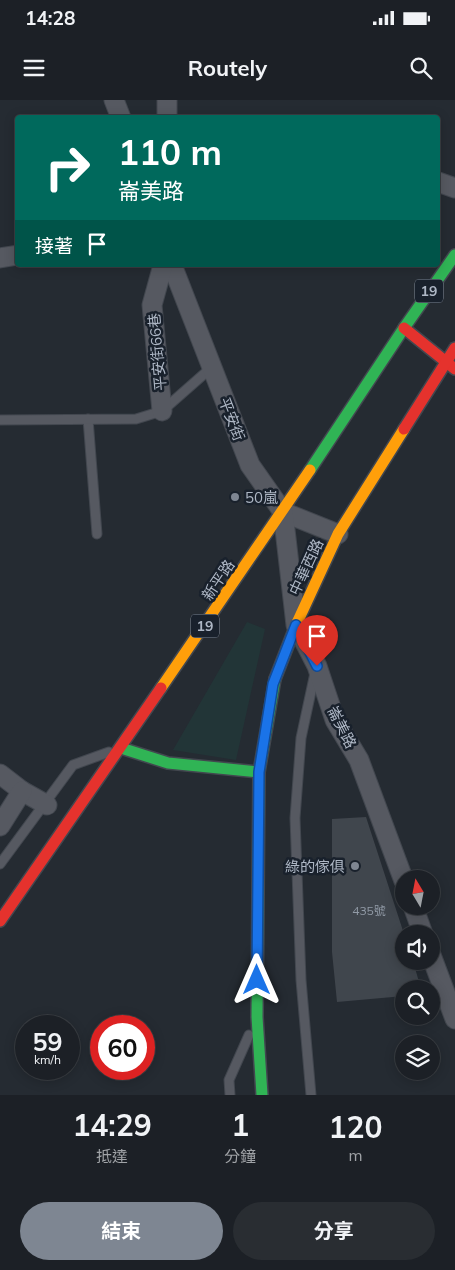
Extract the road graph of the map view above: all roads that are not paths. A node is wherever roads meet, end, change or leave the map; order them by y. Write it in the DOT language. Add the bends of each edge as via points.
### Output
graph roads {
  1 [pos="114,100"];
  2 [pos="167,100"];
  3 [pos="119,115"];
  4 [pos="167,115"];
  5 [pos="440,183"];
  6 [pos="455,188"];
  7 [pos="455,255"];
  8 [pos="15,256"];
  9 [pos="0,258"];
  10 [pos="162,267"];
  11 [pos="173,267"];
  12 [pos="404,328"];
  13 [pos="455,348"];
  14 [pos="451,365"];
  15 [pos="212,367"];
  16 [pos="162,411"];
  17 [pos="88,419"];
  18 [pos="0,420"];
  19 [pos="283,512"];
  20 [pos="96,534"];
  21 [pos="338,534"];
  22 [pos="296,625"];
  23 [pos="317,666"];
  24 [pos="121,748"];
  25 [pos="259,772"];
  26 [pos="0,774"];
  27 [pos="22,791"];
  28 [pos="46,804"];
  29 [pos="0,826"];
  30 [pos="0,864"];
  31 [pos="400,870"];
  32 [pos="0,921"];
  33 [pos="437,970"];
  34 [pos="257,1018"];
  35 [pos="455,1019"];
  36 [pos="230,1095"];
  37 [pos="262,1095"];
  38 [pos="311,1095"];
  1 -- 3 [label="street"];
  2 -- 4 [label="street"];
  5 -- 6 [label="street"];
  7 -- 12 [label="main road, 19"];
  8 -- 9 [label="street"];
  10 -- 16 [label="street, 平安街66巷" via="152,305"];
  11 -- 15 [label="street, 平安街"];
  12 -- 14 [label="main road"];
  12 -- 19 [label="main road, 新平路 / 19"];
  13 -- 14 [label="main road, 中華西路"];
  14 -- 21 [label="main road, 中華西路"];
  15 -- 16 [label="lane"];
  15 -- 19 [label="street, 平安街" via="250,465"];
  16 -- 17 [label="lane" via="136,419"];
  17 -- 18 [label="lane"];
  17 -- 20 [label="lane"];
  19 -- 21 [label="street"];
  19 -- 22 [label="street, 崙美路"];
  19 -- 24 [label="main road, 新平路 / 19"];
  21 -- 22 [label="main road, 中華西路"];
  22 -- 23 [label="street, 崙美路"];
  22 -- 25 [label="main road, 中華西路" via="273,684"];
  23 -- 31 [label="street, 崙美路" via="336,720 359,760"];
  23 -- 38 [label="lane" via="301,738 295,818 301,980"];
  24 -- 25 [label="main road" via="168,763"];
  24 -- 28 [label="lane" via="73,765"];
  24 -- 32 [label="main road, 新平路 / 19"];
  25 -- 34 [label="main road, 中華西路"];
  26 -- 27 [label="street"];
  27 -- 28 [label="street"];
  27 -- 29 [label="street"];
  28 -- 30 [label="lane"];
  33 -- 35 [label="street"];
  34 -- 36 [label="lane" via="229,1080"];
  34 -- 37 [label="main road, 中華西路"];
}
